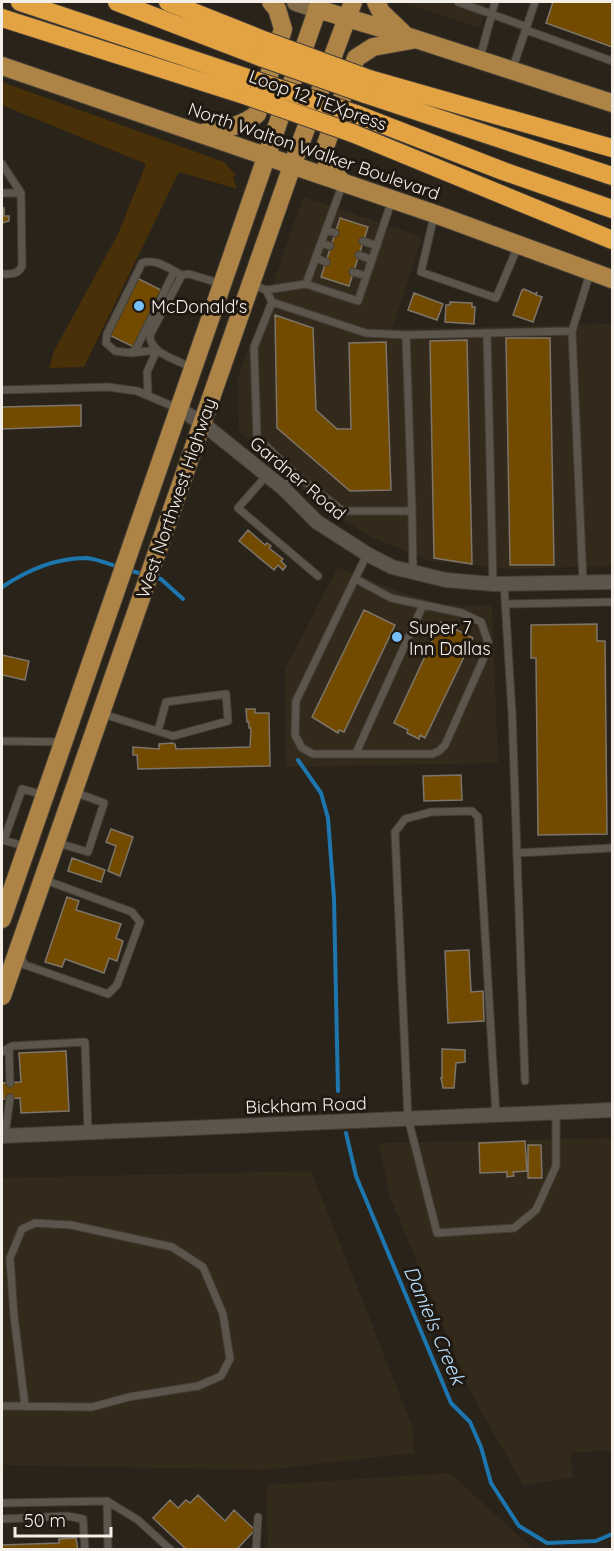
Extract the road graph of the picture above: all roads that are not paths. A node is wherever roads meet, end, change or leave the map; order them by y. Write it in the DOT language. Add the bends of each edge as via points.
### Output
graph roads {
  1 [pos="20,2"];
  2 [pos="117,2"];
  3 [pos="168,2"];
  4 [pos="271,2"];
  5 [pos="296,2"];
  6 [pos="376,2"];
  7 [pos="461,2"];
  8 [pos="495,2"];
  9 [pos="535,2"];
  10 [pos="319,5"];
  11 [pos="350,10"];
  12 [pos="491,14"];
  13 [pos="2,18"];
  14 [pos="526,28"];
  15 [pos="410,38"];
  16 [pos="264,49"];
  17 [pos="479,60"];
  18 [pos="612,61"];
  19 [pos="2,66"];
  20 [pos="512,71"];
  21 [pos="367,86"];
  22 [pos="252,88"];
  23 [pos="612,104"];
  24 [pos="201,134"];
  25 [pos="612,148"];
  26 [pos="266,157"];
  27 [pos="2,164"];
  28 [pos="292,166"];
  29 [pos="612,176"];
  30 [pos="343,183"];
  31 [pos="2,193"];
  32 [pos="21,193"];
  33 [pos="392,200"];
  34 [pos="612,209"];
  35 [pos="435,214"];
  36 [pos="326,231"];
  37 [pos="335,233"];
  38 [pos="612,240"];
  39 [pos="363,241"];
  40 [pos="321,243"];
  41 [pos="519,244"];
  42 [pos="330,246"];
  43 [pos="377,246"];
  44 [pos="358,255"];
  45 [pos="316,258"];
  46 [pos="372,260"];
  47 [pos="326,262"];
  48 [pos="591,271"];
  49 [pos="174,272"];
  50 [pos="353,272"];
  51 [pos="2,274"];
  52 [pos="182,275"];
  53 [pos="366,276"];
  54 [pos="612,279"];
  55 [pos="222,284"];
  56 [pos="306,284"];
  57 [pos="259,287"];
  58 [pos="272,302"];
  59 [pos="572,331"];
  60 [pos="487,333"];
  61 [pos="406,335"];
  62 [pos="157,350"];
  63 [pos="130,353"];
  64 [pos="193,368"];
  65 [pos="2,390"];
  66 [pos="148,395"];
  67 [pos="179,409"];
  68 [pos="202,423"];
  69 [pos="295,474"];
  70 [pos="267,475"];
  71 [pos="283,488"];
  72 [pos="412,511"];
  73 [pos="367,554"];
  74 [pos="413,573"];
  75 [pos="318,576"];
  76 [pos="356,579"];
  77 [pos="583,582"];
  78 [pos="612,582"];
  79 [pos="499,584"];
  80 [pos="612,602"];
  81 [pos="506,604"];
  82 [pos="423,605"];
  83 [pos="100,713"];
  84 [pos="158,731"];
  85 [pos="2,741"];
  86 [pos="63,742"];
  87 [pos="356,753"];
  88 [pos="47,789"];
  89 [pos="73,791"];
  90 [pos="3,840"];
  91 [pos="55,843"];
  92 [pos="27,847"];
  93 [pos="612,848"];
  94 [pos="517,853"];
  95 [pos="42,879"];
  96 [pos="2,919"];
  97 [pos="9,948"];
  98 [pos="2,996"];
  99 [pos="9,1048"];
  100 [pos="2,1052"];
  101 [pos="525,1081"];
  102 [pos="10,1083"];
  103 [pos="10,1098"];
  104 [pos="612,1110"];
  105 [pos="556,1112"];
  106 [pos="496,1115"];
  107 [pos="408,1119"];
  108 [pos="88,1132"];
  109 [pos="3,1136"];
  110 [pos="2,1406"];
  111 [pos="25,1406"];
  112 [pos="107,1501"];
  113 [pos="2,1503"];
  114 [pos="258,1517"];
  115 [pos="2,1519"];
  116 [pos="85,1550"];
  117 [pos="108,1550"];
  118 [pos="171,1550"];
  119 [pos="256,1550"];
  1 -- 22 [label="highway"];
  2 -- 16 [label="highway"];
  3 -- 16 [label="highway"];
  4 -- 24 [label="main road" via="284,29 257,114 237,126"];
  5 -- 10 [label="street"];
  6 -- 15 [label="main road" via="381,12"];
  7 -- 12 [label="lane"];
  8 -- 12 [label="lane"];
  9 -- 14 [label="lane"];
  10 -- 11 [label="main road"];
  10 -- 26 [label="main road, West Northwest Highway"];
  11 -- 15 [label="main road"];
  11 -- 28 [label="main road, West Northwest Highway"];
  12 -- 14 [label="lane"];
  12 -- 17 [label="lane"];
  13 -- 22 [label="highway, Loop 12 TEXpress"];
  14 -- 18 [label="lane"];
  14 -- 20 [label="lane"];
  15 -- 17 [label="main road"];
  15 -- 30 [label="main road" via="373,47 356,58 324,150 328,166"];
  16 -- 21 [label="highway, bridge"];
  17 -- 20 [label="main road"];
  19 -- 24 [label="main road, North Walton Walker Boulevard"];
  20 -- 23 [label="main road"];
  21 -- 25 [label="highway"];
  21 -- 29 [label="highway"];
  22 -- 34 [label="highway, bridge" via="356,114"];
  22 -- 38 [label="highway, Loop 12 TEXpress, bridge"];
  24 -- 26 [label="main road, North Walton Walker Boulevard"];
  26 -- 28 [label="main road, North Walton Walker Boulevard"];
  26 -- 55 [label="main road, West Northwest Highway"];
  27 -- 32 [label="lane"];
  28 -- 30 [label="main road, North Walton Walker Boulevard"];
  28 -- 57 [label="main road, West Northwest Highway"];
  30 -- 33 [label="main road, North Walton Walker Boulevard"];
  30 -- 36 [label="lane"];
  31 -- 32 [label="lane"];
  32 -- 51 [label="lane" via="22,266 15,274"];
  33 -- 35 [label="main road, North Walton Walker Boulevard"];
  33 -- 43 [label="lane"];
  35 -- 41 [label="main road, North Walton Walker Boulevard"];
  35 -- 41 [label="lane" via="422,272 496,298"];
  36 -- 37 [label="lane"];
  36 -- 40 [label="lane"];
  39 -- 43 [label="lane"];
  40 -- 42 [label="lane"];
  40 -- 45 [label="lane"];
  41 -- 48 [label="main road, North Walton Walker Boulevard"];
  43 -- 46 [label="lane"];
  44 -- 46 [label="lane"];
  45 -- 47 [label="lane"];
  45 -- 56 [label="lane"];
  46 -- 53 [label="lane"];
  48 -- 54 [label="main road, North Walton Walker Boulevard"];
  48 -- 59 [label="lane"];
  49 -- 52 [label="lane"];
  49 -- 63 [label="lane" via="136,349"];
  49 -- 63 [label="lane" via="159,263 142,263 107,334 106,343 115,351"];
  50 -- 53 [label="lane"];
  52 -- 55 [label="lane"];
  52 -- 62 [label="lane" via="150,335"];
  53 -- 56 [label="lane" via="358,301"];
  55 -- 64 [label="main road, West Northwest Highway"];
  56 -- 57 [label="lane"];
  57 -- 58 [label="lane"];
  57 -- 68 [label="main road, West Northwest Highway"];
  58 -- 61 [label="lane" via="366,333"];
  58 -- 69 [label="lane" via="254,347 256,437"];
  59 -- 60 [label="lane"];
  59 -- 77 [label="lane"];
  60 -- 61 [label="lane"];
  60 -- 79 [label="lane"];
  61 -- 72 [label="lane"];
  62 -- 63 [label="lane"];
  62 -- 64 [label="lane"];
  62 -- 66 [label="lane" via="147,372"];
  64 -- 67 [label="main road, West Northwest Highway"];
  65 -- 66 [label="lane" via="108,387"];
  66 -- 67 [label="lane"];
  67 -- 68 [label="street, Gardner Road"];
  67 -- 86 [label="main road, West Northwest Highway"];
  68 -- 70 [label="street, Gardner Road"];
  68 -- 83 [label="main road, West Northwest Highway"];
  69 -- 71 [label="lane"];
  69 -- 72 [label="lane" via="343,511"];
  70 -- 71 [label="street, Gardner Road"];
  70 -- 75 [label="lane" via="238,508"];
  71 -- 73 [label="street, Gardner Road" via="317,522"];
  72 -- 74 [label="lane"];
  73 -- 74 [label="street, Gardner Road"];
  73 -- 76 [label="lane"];
  74 -- 79 [label="street, Gardner Road"];
  76 -- 82 [label="lane" via="391,598"];
  76 -- 87 [label="lane" via="296,701 295,735 302,748 314,754"];
  77 -- 78 [label="street, Gardner Road"];
  77 -- 79 [label="street, Gardner Road"];
  79 -- 81 [label="lane"];
  80 -- 81 [label="lane"];
  81 -- 94 [label="lane"];
  82 -- 87 [label="lane"];
  82 -- 87 [label="lane" via="481,621 488,642 445,745 432,754"];
  83 -- 84 [label="lane"];
  83 -- 89 [label="main road, West Northwest Highway"];
  84 -- 84 [label="lane" via="173,736 228,721 225,694 166,702"];
  85 -- 86 [label="lane"];
  86 -- 88 [label="main road, West Northwest Highway"];
  88 -- 89 [label="main road"];
  88 -- 90 [label="lane" via="22,789"];
  88 -- 92 [label="main road, West Northwest Highway"];
  89 -- 91 [label="main road, West Northwest Highway"];
  89 -- 91 [label="lane" via="104,803 88,852"];
  90 -- 92 [label="lane"];
  91 -- 95 [label="main road, West Northwest Highway"];
  92 -- 96 [label="main road, West Northwest Highway"];
  93 -- 94 [label="lane"];
  94 -- 101 [label="lane"];
  95 -- 97 [label="main road, West Northwest Highway"];
  95 -- 97 [label="lane" via="132,912 140,922 117,985 108,994 25,964"];
  97 -- 98 [label="main road, West Northwest Highway"];
  99 -- 100 [label="lane"];
  99 -- 102 [label="lane"];
  99 -- 108 [label="lane" via="85,1042"];
  103 -- 109 [label="lane"];
  104 -- 105 [label="street, Bickham Road"];
  105 -- 106 [label="street, Bickham Road"];
  105 -- 107 [label="lane" via="556,1166 536,1210 513,1228 437,1233"];
  106 -- 107 [label="street, Bickham Road"];
  106 -- 107 [label="lane" via="478,817 472,811 431,812 405,819 394,832"];
  107 -- 108 [label="street, Bickham Road"];
  108 -- 109 [label="street, Bickham Road"];
  110 -- 111 [label="lane"];
  111 -- 111 [label="lane" via="92,1407 198,1386 222,1376 230,1359 223,1314 203,1267 172,1247 71,1226 35,1223 21,1229 10,1258"];
  112 -- 113 [label="lane"];
  112 -- 117 [label="lane"];
  112 -- 118 [label="lane" via="138,1520"];
  114 -- 119 [label="lane"];
  115 -- 116 [label="lane" via="83,1519"];
}
